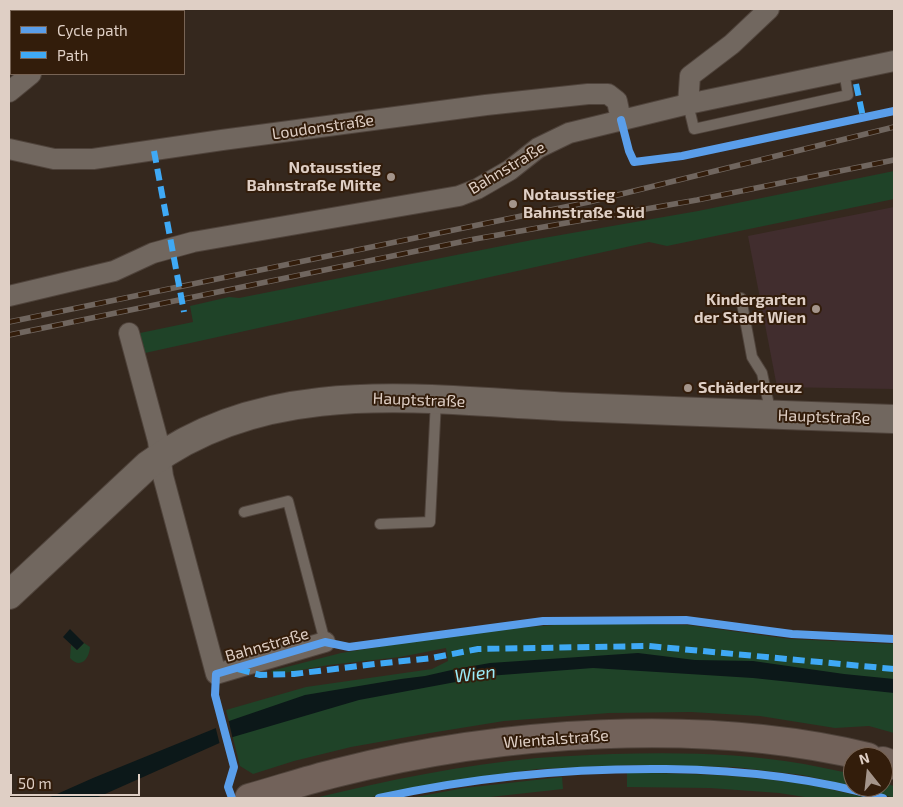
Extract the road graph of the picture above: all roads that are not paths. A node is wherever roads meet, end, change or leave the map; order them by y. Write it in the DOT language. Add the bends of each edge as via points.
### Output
graph roads {
  1 [pos="769,9"];
  2 [pos="894,61"];
  3 [pos="29,75"];
  4 [pos="9,92"];
  5 [pos="688,104"];
  6 [pos="621,120"];
  7 [pos="9,149"];
  8 [pos="9,296"];
  9 [pos="740,298"];
  10 [pos="130,333"];
  11 [pos="436,399"];
  12 [pos="771,415"];
  13 [pos="894,419"];
  14 [pos="160,456"];
  15 [pos="244,512"];
  16 [pos="380,524"];
  17 [pos="9,595"];
  18 [pos="325,642"];
  19 [pos="843,752"];
  20 [pos="249,798"];
  1 -- 5 [label="street" via="732,44 690,76"];
  2 -- 5 [label="street, Bahnstraße"];
  3 -- 4 [label="street"];
  5 -- 6 [label="street, Bahnstraße"];
  6 -- 7 [label="street, Loudonstraße" via="617,101 608,94 588,94 378,119 93,159 54,159"];
  6 -- 8 [label="street, Bahnstraße" via="570,133 538,148 510,170 459,196 194,242 153,253 114,271"];
  9 -- 12 [label="lane" via="752,357 762,373"];
  10 -- 14 [label="street, Bahnstraße"];
  11 -- 12 [label="main road, Hauptstraße"];
  11 -- 14 [label="main road, Hauptstraße" via="359,398 291,406 262,412 201,433"];
  11 -- 16 [label="lane" via="430,522"];
  12 -- 13 [label="main road, Hauptstraße"];
  14 -- 17 [label="main road, Hauptstraße"];
  14 -- 18 [label="street, Bahnstraße" via="216,674"];
  15 -- 18 [label="lane" via="288,501"];
  19 -- 20 [label="main road, Wientalstraße" via="737,737 666,734 490,743 337,773"];
}
